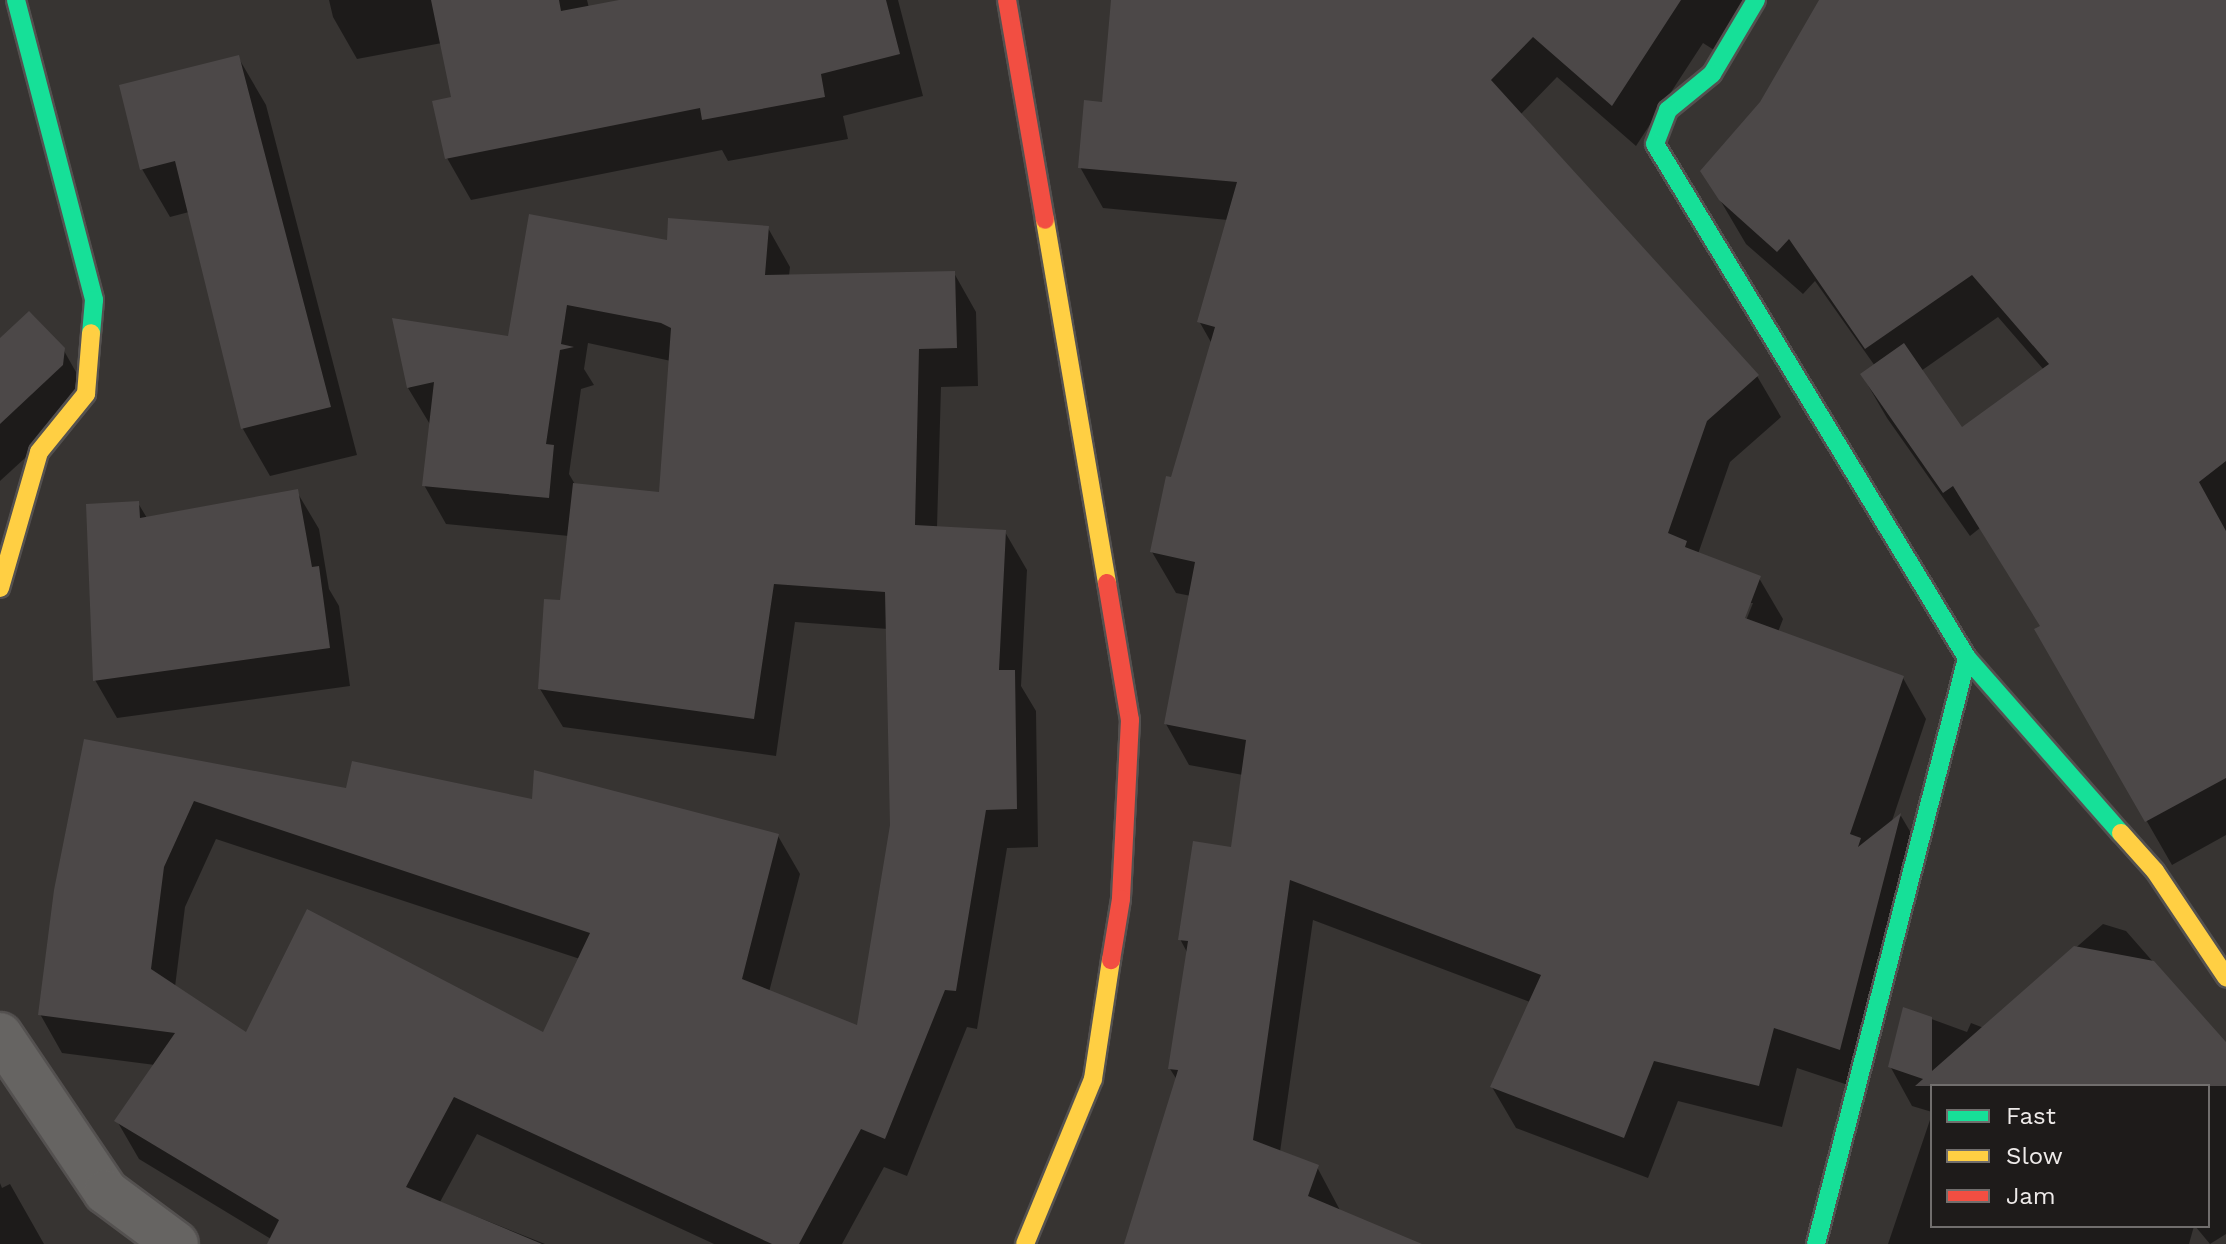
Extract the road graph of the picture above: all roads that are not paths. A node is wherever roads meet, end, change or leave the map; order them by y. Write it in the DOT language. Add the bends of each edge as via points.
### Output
graph roads {
  1 [pos="16,0"];
  2 [pos="1007,0"];
  3 [pos="1756,0"];
  4 [pos="0,588"];
  5 [pos="1967,658"];
  6 [pos="2226,977"];
  7 [pos="0,1035"];
  8 [pos="176,1244"];
  9 [pos="1025,1244"];
  10 [pos="1816,1244"];
  1 -- 4 [label="street" via="94,300 86,394 39,452"];
  2 -- 9 [label="street" via="1130,720 1121,899 1093,1079"];
  3 -- 5 [label="street" via="1712,74 1668,110 1655,144"];
  5 -- 6 [label="street" via="2155,871"];
  5 -- 10 [label="street"];
  7 -- 8 [label="street" via="106,1192"];
}
